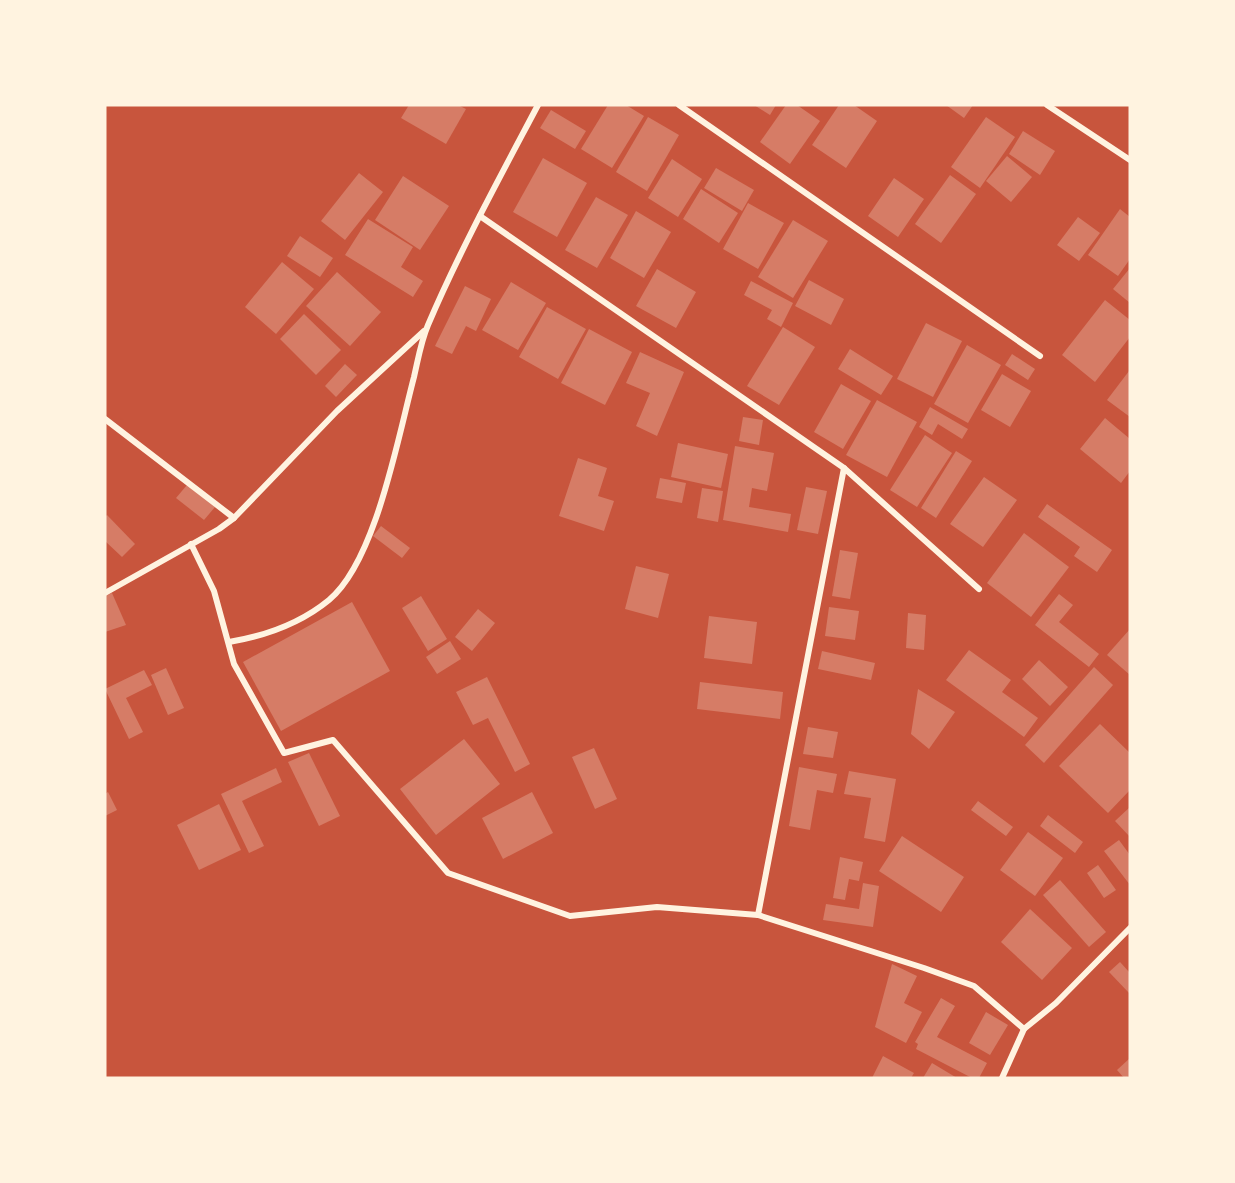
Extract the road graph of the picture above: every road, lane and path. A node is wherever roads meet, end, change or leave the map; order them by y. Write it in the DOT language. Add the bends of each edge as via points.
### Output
graph roads {
  1 [pos="538,105"];
  2 [pos="679,105"];
  3 [pos="1047,105"];
  4 [pos="1130,160"];
  5 [pos="480,216"];
  6 [pos="427,327"];
  7 [pos="1040,356"];
  8 [pos="105,419"];
  9 [pos="844,468"];
  10 [pos="234,518"];
  11 [pos="191,544"];
  12 [pos="979,589"];
  13 [pos="105,593"];
  14 [pos="229,642"];
  15 [pos="758,915"];
  16 [pos="1130,928"];
  17 [pos="1024,1029"];
  18 [pos="1002,1078"];
  1 -- 5 [label="street"];
  2 -- 7 [label="street"];
  3 -- 4 [label="street"];
  5 -- 6 [label="street"];
  5 -- 9 [label="street"];
  6 -- 10 [label="street" via="337,411"];
  6 -- 14 [label="street" via="375,522 351,573 330,599 298,620 252,638"];
  8 -- 10 [label="street"];
  9 -- 12 [label="street"];
  9 -- 15 [label="street"];
  10 -- 11 [label="street"];
  11 -- 13 [label="street"];
  11 -- 14 [label="street" via="214,591"];
  14 -- 15 [label="street" via="234,664 284,753 333,740 448,873 570,916 657,907"];
  15 -- 17 [label="street" via="974,986"];
  16 -- 17 [label="street" via="1056,1003"];
  17 -- 18 [label="street"];
}
